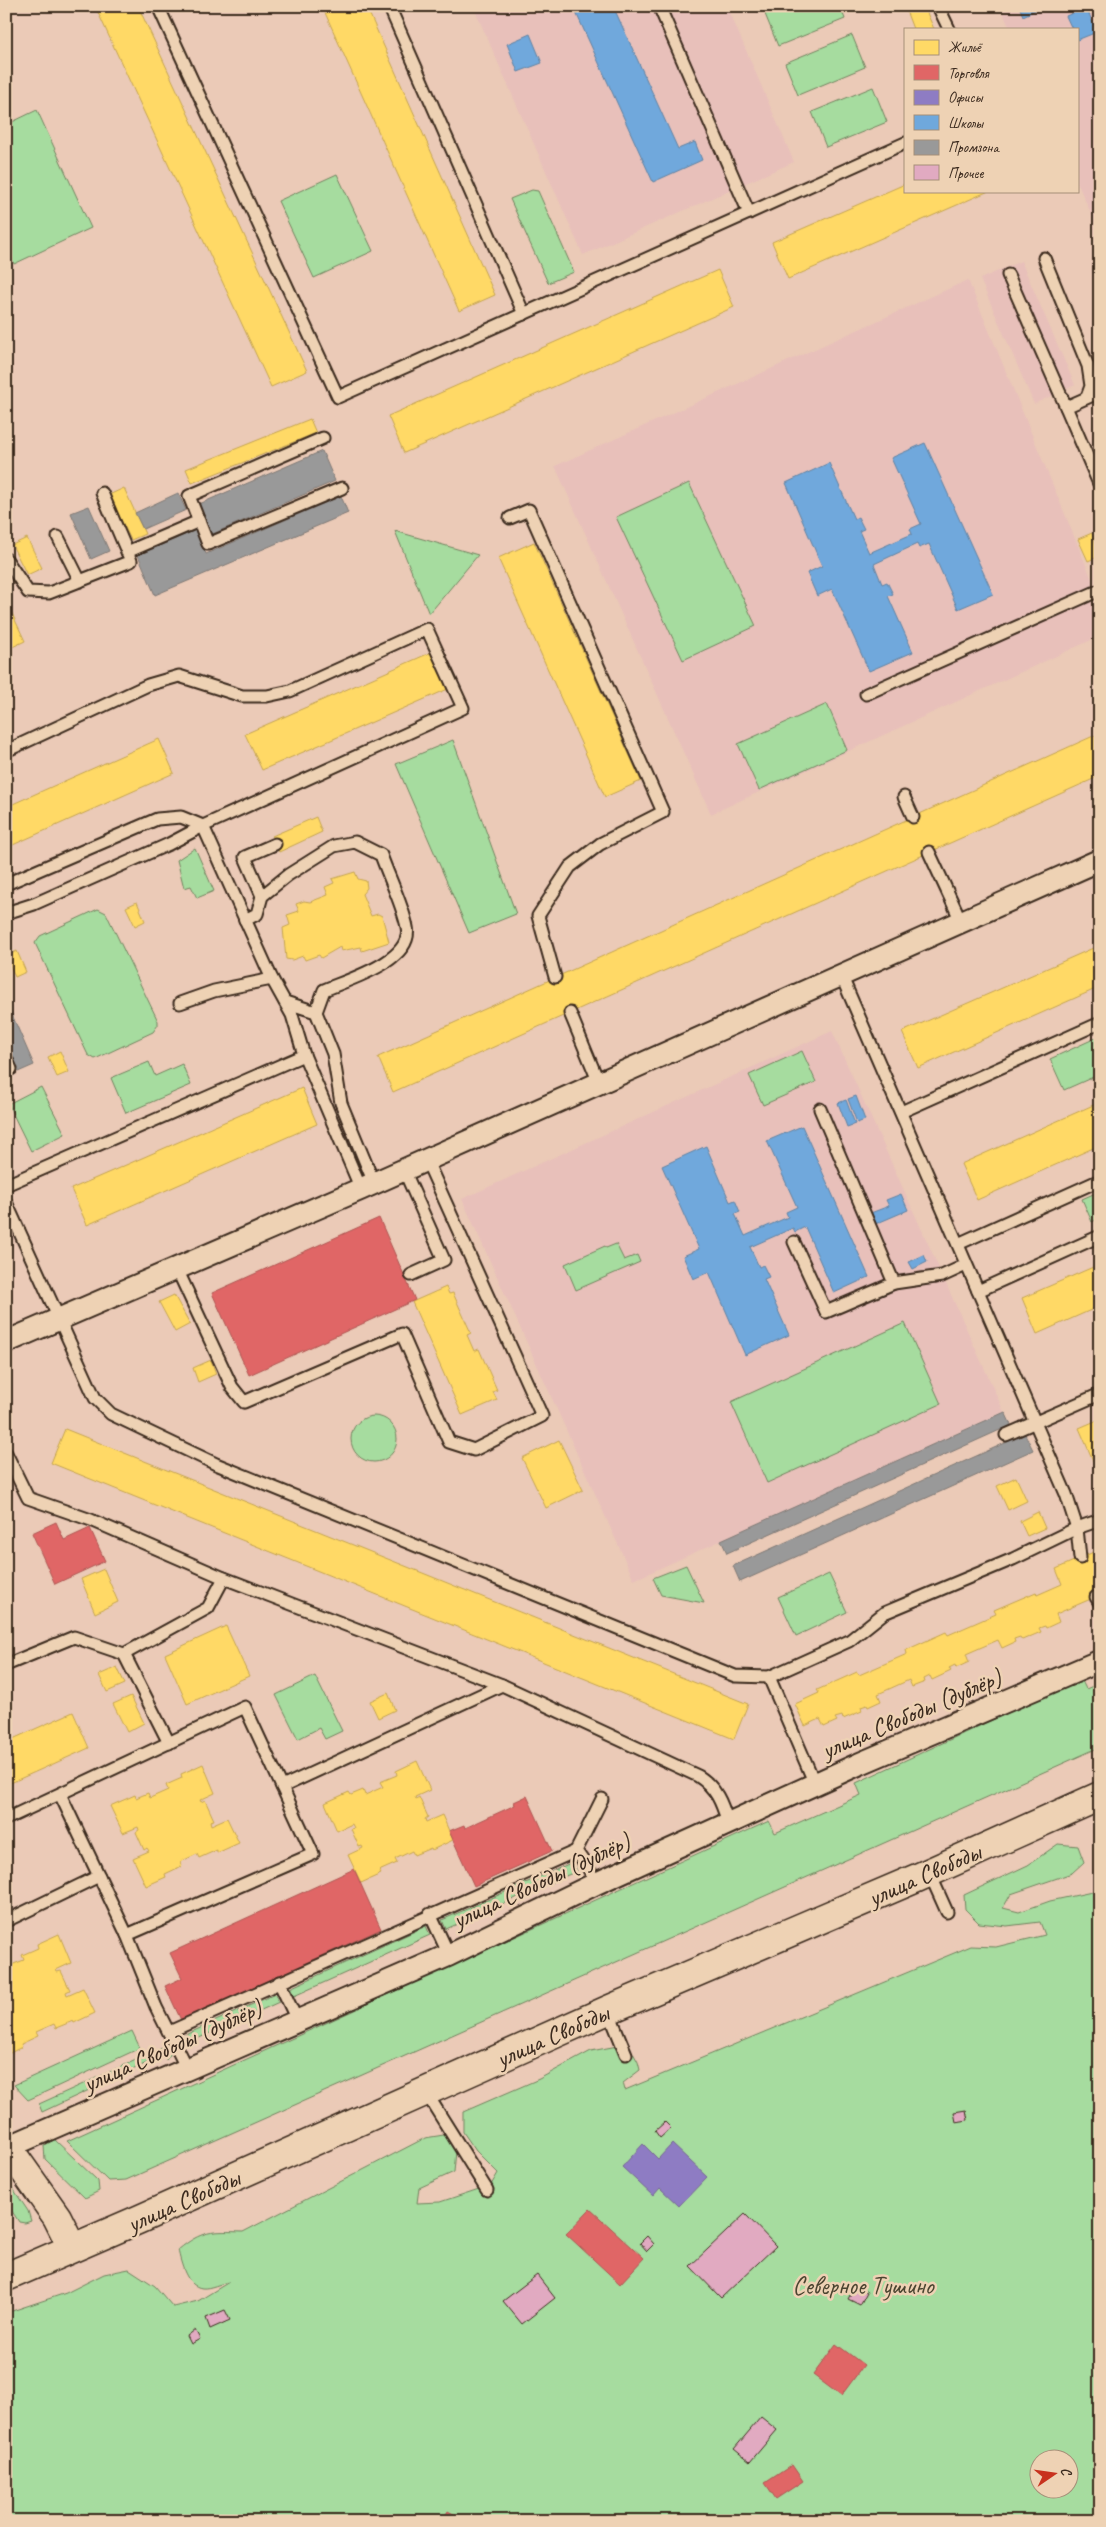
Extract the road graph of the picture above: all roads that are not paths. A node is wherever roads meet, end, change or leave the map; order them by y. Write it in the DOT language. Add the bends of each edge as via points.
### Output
graph roads {
  1 [pos="158,6"];
  2 [pos="390,6"];
  3 [pos="659,6"];
  4 [pos="938,6"];
  5 [pos="949,28"];
  6 [pos="904,143"];
  7 [pos="749,213"];
  8 [pos="1044,258"];
  9 [pos="1008,275"];
  10 [pos="524,314"];
  11 [pos="1100,392"];
  12 [pos="1088,397"];
  13 [pos="1066,407"];
  14 [pos="323,438"];
  15 [pos="1100,486"];
  16 [pos="342,488"];
  17 [pos="102,493"];
  18 [pos="510,518"];
  19 [pos="199,521"];
  20 [pos="58,537"];
  21 [pos="127,552"];
  22 [pos="6,559"];
  23 [pos="80,581"];
  24 [pos="1100,590"];
  25 [pos="866,694"];
  26 [pos="6,751"];
  27 [pos="904,796"];
  28 [pos="913,817"];
  29 [pos="203,826"];
  30 [pos="275,844"];
  31 [pos="929,852"];
  32 [pos="1100,860"];
  33 [pos="6,884"];
  34 [pos="262,896"];
  35 [pos="6,913"];
  36 [pos="245,920"];
  37 [pos="961,922"];
  38 [pos="840,975"];
  39 [pos="555,977"];
  40 [pos="272,979"];
  41 [pos="285,1002"];
  42 [pos="180,1003"];
  43 [pos="316,1012"];
  44 [pos="570,1013"];
  45 [pos="1100,1022"];
  46 [pos="304,1054"];
  47 [pos="599,1083"];
  48 [pos="820,1109"];
  49 [pos="901,1112"];
  50 [pos="426,1159"];
  51 [pos="404,1170"];
  52 [pos="1100,1180"];
  53 [pos="6,1186"];
  54 [pos="368,1186"];
  55 [pos="6,1202"];
  56 [pos="1100,1236"];
  57 [pos="794,1242"];
  58 [pos="958,1244"];
  59 [pos="966,1265"];
  60 [pos="176,1267"];
  61 [pos="412,1275"];
  62 [pos="894,1283"];
  63 [pos="978,1291"];
  64 [pos="57,1319"];
  65 [pos="6,1342"];
  66 [pos="1100,1394"];
  67 [pos="1035,1423"];
  68 [pos="1006,1435"];
  69 [pos="6,1453"];
  70 [pos="1100,1520"];
  71 [pos="1077,1528"];
  72 [pos="1080,1558"];
  73 [pos="224,1578"];
  74 [pos="124,1654"];
  75 [pos="1100,1661"];
  76 [pos="6,1665"];
  77 [pos="769,1677"];
  78 [pos="502,1685"];
  79 [pos="169,1743"];
  80 [pos="815,1784"];
  81 [pos="282,1787"];
  82 [pos="60,1794"];
  83 [pos="1100,1796"];
  84 [pos="602,1799"];
  85 [pos="6,1818"];
  86 [pos="728,1823"];
  87 [pos="576,1851"];
  88 [pos="929,1872"];
  89 [pos="99,1876"];
  90 [pos="595,1884"];
  91 [pos="947,1912"];
  92 [pos="430,1914"];
  93 [pos="6,1921"];
  94 [pos="127,1935"];
  95 [pos="449,1954"];
  96 [pos="278,1982"];
  97 [pos="608,2010"];
  98 [pos="297,2020"];
  99 [pos="169,2032"];
  100 [pos="626,2054"];
  101 [pos="187,2069"];
  102 [pos="425,2091"];
  103 [pos="7,2147"];
  104 [pos="487,2190"];
  105 [pos="72,2247"];
  106 [pos="6,2276"];
  1 -- 10 [label="lane" via="338,397"];
  2 -- 10 [label="lane"];
  3 -- 7 [label="lane"];
  4 -- 5 [label="lane"];
  6 -- 7 [label="lane"];
  7 -- 10 [label="lane"];
  8 -- 12 [label="lane" via="1088,366 1091,386"];
  9 -- 13 [label="lane"];
  11 -- 12 [label="lane"];
  12 -- 13 [label="lane"];
  13 -- 15 [label="lane"];
  14 -- 19 [label="lane" via="189,496"];
  16 -- 19 [label="lane" via="208,544"];
  17 -- 21 [label="lane"];
  18 -- 39 [label="lane" via="529,510 663,812 600,844 570,867 538,916"];
  19 -- 21 [label="lane"];
  20 -- 23 [label="lane"];
  21 -- 23 [label="lane" via="131,561"];
  22 -- 23 [label="lane" via="28,592 49,593"];
  24 -- 25 [label="lane"];
  26 -- 29 [label="lane" via="171,678 179,676 242,696 267,696 290,691 427,629 463,708"];
  27 -- 28 [label="lane"];
  29 -- 33 [label="lane" via="181,817 157,819"];
  29 -- 35 [label="lane" via="34,904"];
  29 -- 36 [label="lane"];
  30 -- 34 [label="lane" via="245,857"];
  31 -- 37 [label="lane"];
  32 -- 37 [label="street"];
  34 -- 36 [label="lane" via="258,914"];
  34 -- 43 [label="lane" via="334,846 355,842 380,855 408,929 406,944 388,962 324,990"];
  36 -- 40 [label="lane"];
  37 -- 38 [label="street"];
  38 -- 47 [label="street"];
  38 -- 49 [label="lane"];
  40 -- 41 [label="lane"];
  40 -- 42 [label="lane" via="214,991"];
  41 -- 43 [label="lane"];
  41 -- 46 [label="lane"];
  43 -- 54 [label="lane" via="333,1054 341,1102"];
  44 -- 47 [label="lane"];
  45 -- 49 [label="lane"];
  46 -- 53 [label="lane"];
  46 -- 54 [label="lane"];
  47 -- 50 [label="street"];
  48 -- 62 [label="lane"];
  49 -- 58 [label="lane"];
  50 -- 51 [label="street"];
  50 -- 60 [label="lane" via="542,1416 488,1445 474,1450 449,1442 402,1334 244,1402 232,1387"];
  51 -- 54 [label="street"];
  51 -- 61 [label="lane" via="444,1260"];
  52 -- 58 [label="lane"];
  54 -- 60 [label="street"];
  55 -- 64 [label="lane"];
  56 -- 63 [label="lane"];
  57 -- 62 [label="lane" via="826,1312"];
  58 -- 59 [label="lane"];
  59 -- 62 [label="lane" via="942,1276"];
  59 -- 63 [label="lane"];
  60 -- 64 [label="street"];
  63 -- 67 [label="lane"];
  64 -- 65 [label="street"];
  64 -- 77 [label="lane" via="94,1398 111,1414 224,1468 735,1676"];
  66 -- 67 [label="lane"];
  67 -- 68 [label="lane"];
  67 -- 71 [label="lane"];
  69 -- 73 [label="lane" via="28,1498 91,1520"];
  70 -- 71 [label="lane"];
  71 -- 72 [label="lane"];
  71 -- 77 [label="lane" via="1014,1559 884,1613 849,1641"];
  73 -- 74 [label="lane" via="208,1608"];
  73 -- 78 [label="lane"];
  74 -- 76 [label="lane" via="74,1637"];
  74 -- 79 [label="lane"];
  75 -- 80 [label="street, улица Свободы (дублёр)"];
  77 -- 80 [label="lane"];
  78 -- 81 [label="lane"];
  78 -- 86 [label="lane" via="698,1776 711,1784"];
  79 -- 81 [label="lane" via="245,1707"];
  79 -- 82 [label="lane"];
  80 -- 86 [label="street, улица Свободы (дублёр)"];
  81 -- 94 [label="lane" via="313,1854"];
  82 -- 85 [label="lane"];
  82 -- 89 [label="lane"];
  83 -- 88 [label="main road, улица Свободы"];
  84 -- 87 [label="lane"];
  86 -- 90 [label="street, улица Свободы (дублёр)"];
  87 -- 90 [label="lane"];
  87 -- 92 [label="lane"];
  88 -- 91 [label="lane"];
  88 -- 97 [label="main road, улица Свободы"];
  89 -- 93 [label="lane"];
  89 -- 94 [label="lane"];
  90 -- 95 [label="street, улица Свободы (дублёр)"];
  92 -- 95 [label="lane"];
  92 -- 96 [label="lane"];
  94 -- 99 [label="lane"];
  95 -- 98 [label="street, улица Свободы (дублёр)"];
  96 -- 98 [label="lane"];
  96 -- 99 [label="lane"];
  97 -- 100 [label="lane"];
  97 -- 102 [label="main road, улица Свободы"];
  98 -- 101 [label="street, улица Свободы (дублёр)"];
  99 -- 101 [label="lane"];
  101 -- 103 [label="street, улица Свободы (дублёр)"];
  102 -- 104 [label="lane"];
  102 -- 105 [label="main road, улица Свободы"];
  103 -- 105 [label="main road" via="57,2217"];
  105 -- 106 [label="main road, улица Свободы"];
}
